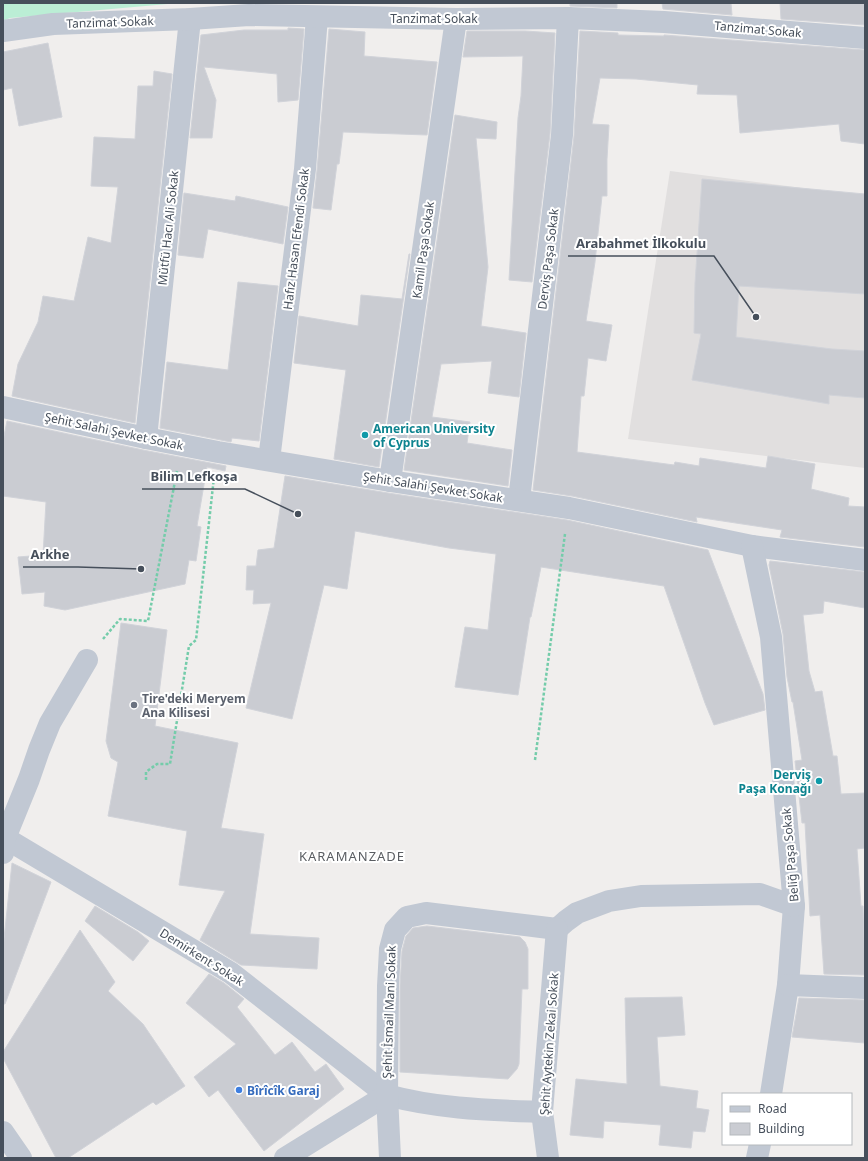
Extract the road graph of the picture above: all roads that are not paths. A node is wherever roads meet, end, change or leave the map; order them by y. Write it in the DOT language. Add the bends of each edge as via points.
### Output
graph roads {
  1 [pos="567,10"];
  2 [pos="317,17"];
  3 [pos="190,19"];
  4 [pos="456,19"];
  5 [pos="3,31"];
  6 [pos="865,38"];
  7 [pos="3,407"];
  8 [pos="146,438"];
  9 [pos="269,460"];
  10 [pos="390,481"];
  11 [pos="519,500"];
  12 [pos="752,546"];
  13 [pos="865,560"];
  14 [pos="86,660"];
  15 [pos="4,846"];
  16 [pos="794,906"];
  17 [pos="557,929"];
  18 [pos="788,985"];
  19 [pos="865,988"];
  20 [pos="770,1093"];
  21 [pos="387,1095"];
  22 [pos="542,1112"];
  23 [pos="3,1132"];
  24 [pos="760,1145"];
  25 [pos="21,1158"];
  26 [pos="285,1158"];
  27 [pos="390,1158"];
  28 [pos="548,1158"];
  29 [pos="757,1158"];
  1 -- 4 [label="street, Tanzimat Sokak"];
  1 -- 6 [label="street, Tanzimat Sokak" via="664,22"];
  1 -- 11 [label="street, Derviş Paşa Sokak" via="562,135"];
  2 -- 3 [label="street, Tanzimat Sokak" via="249,15"];
  2 -- 4 [label="street, Tanzimat Sokak"];
  2 -- 9 [label="street, Hafız Hasan Efendi Sokak" via="305,168"];
  3 -- 5 [label="street, Tanzimat Sokak" via="53,24"];
  3 -- 8 [label="street, Mütfü Hacı Ali Sokak"];
  4 -- 10 [label="street, Kamil Paşa Sokak"];
  7 -- 8 [label="street, Şehit Salahi Şevket Sokak"];
  8 -- 9 [label="street, Şehit Salahi Şevket Sokak"];
  9 -- 10 [label="street, Şehit Salahi Şevket Sokak"];
  10 -- 11 [label="street, Şehit Salahi Şevket Sokak"];
  11 -- 12 [label="street, Şehit Salahi Şevket Sokak"];
  12 -- 13 [label="street, Şehit Salahi Şevket Sokak"];
  12 -- 16 [label="street, Beliğ Paşa Sokak" via="771,637"];
  14 -- 15 [label="street" via="50,723"];
  15 -- 21 [label="street, Demirkent Sokak" via="232,974"];
  16 -- 17 [label="street" via="760,894 641,896 598,905 576,914"];
  16 -- 18 [label="street, Beliğ Paşa Sokak"];
  17 -- 21 [label="street, Şehit İsmail Mani Sokak" via="426,913 407,917 395,930 390,949"];
  17 -- 22 [label="street, Şehit Aytekin Zekai Sokak"];
  18 -- 19 [label="street"];
  18 -- 20 [label="street, Beliğ Paşa Sokak"];
  21 -- 22 [label="street" via="408,1101 468,1109"];
  21 -- 26 [label="street"];
  21 -- 27 [label="street, Şehit İsmail Mani Sokak"];
  22 -- 28 [label="street, Şehit Aytekin Zekai Sokak"];
  23 -- 25 [label="street"];
  24 -- 29 [label="street"];
}
